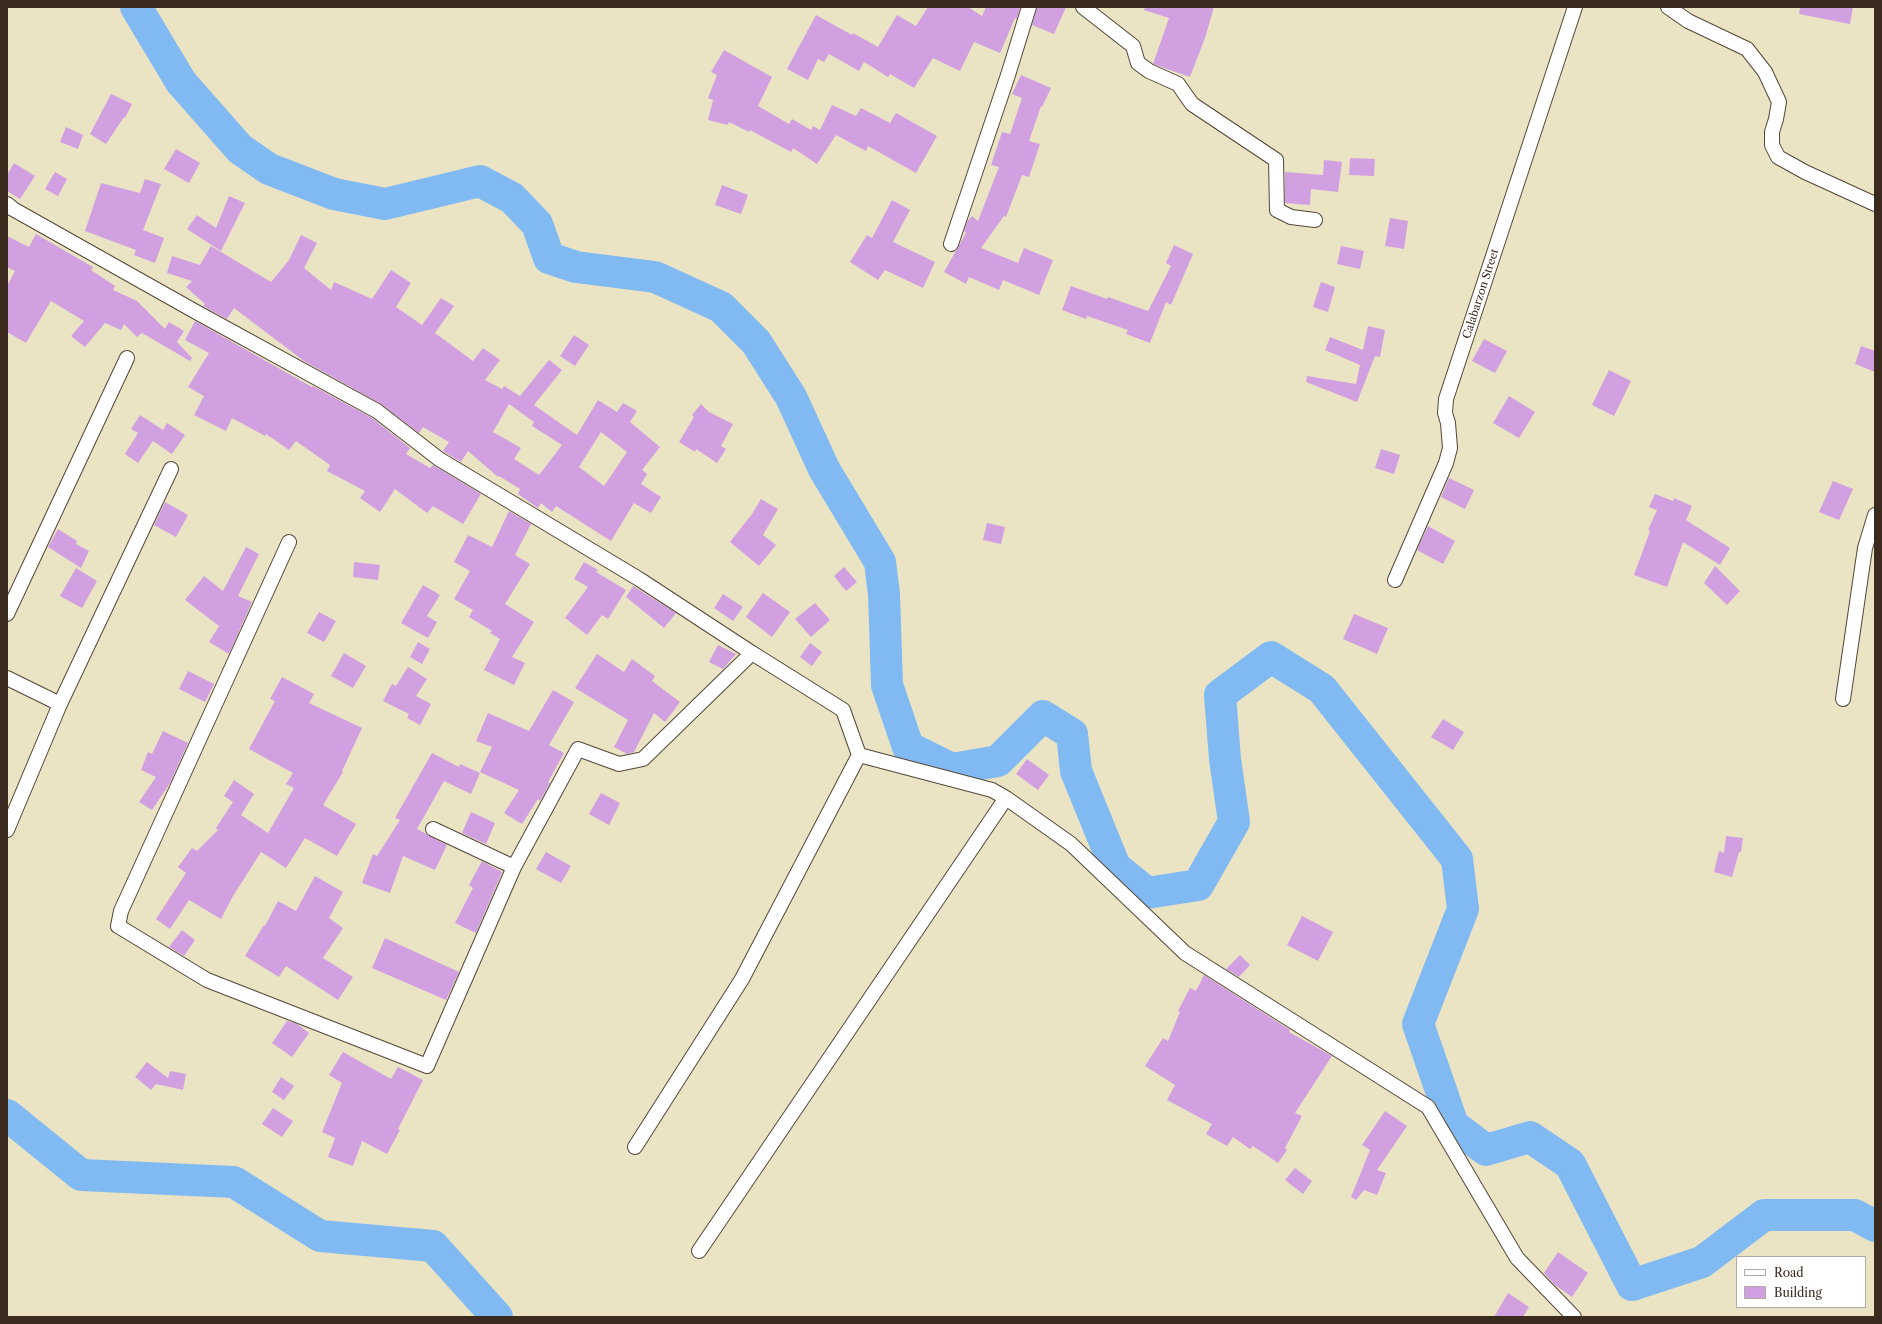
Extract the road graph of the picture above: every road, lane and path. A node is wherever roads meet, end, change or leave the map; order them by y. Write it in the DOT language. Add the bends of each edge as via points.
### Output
graph roads {
  1 [pos="1029,7"];
  2 [pos="1083,7"];
  3 [pos="1575,7"];
  4 [pos="1668,7"];
  5 [pos="7,204"];
  6 [pos="1875,204"];
  7 [pos="1315,220"];
  8 [pos="951,244"];
  9 [pos="126,358"];
  10 [pos="171,469"];
  11 [pos="1875,515"];
  12 [pos="289,542"];
  13 [pos="1395,580"];
  14 [pos="7,614"];
  15 [pos="752,653"];
  16 [pos="7,678"];
  17 [pos="1843,699"];
  18 [pos="60,704"];
  19 [pos="859,755"];
  20 [pos="1006,798"];
  21 [pos="7,830"];
  22 [pos="433,830"];
  23 [pos="514,867"];
  24 [pos="635,1147"];
  25 [pos="699,1251"];
  26 [pos="1574,1317"];
  1 -- 8 [label="street"];
  2 -- 7 [label="street" via="1133,46 1138,62 1149,71 1178,84 1192,104 1276,160 1276,210 1291,217"];
  3 -- 13 [label="street, Calabarzon Street" via="1446,399 1445,413 1450,448 1446,463"];
  4 -- 6 [label="street" via="1688,21 1746,49 1765,72 1779,102 1772,132 1772,145 1778,157"];
  5 -- 15 [label="street" via="184,306 377,411 439,459 638,579"];
  9 -- 14 [label="street"];
  10 -- 18 [label="street"];
  11 -- 17 [label="street" via="1865,548"];
  12 -- 23 [label="street" via="121,910 118,926 207,980 427,1066"];
  15 -- 19 [label="street" via="844,710"];
  15 -- 23 [label="street" via="643,759 619,764 578,749"];
  16 -- 18 [label="street"];
  18 -- 21 [label="street"];
  19 -- 20 [label="street" via="992,790"];
  19 -- 24 [label="street" via="742,979"];
  20 -- 25 [label="street"];
  20 -- 26 [label="street" via="1071,844 1185,953 1428,1107 1517,1258"];
  22 -- 23 [label="street"];
}
